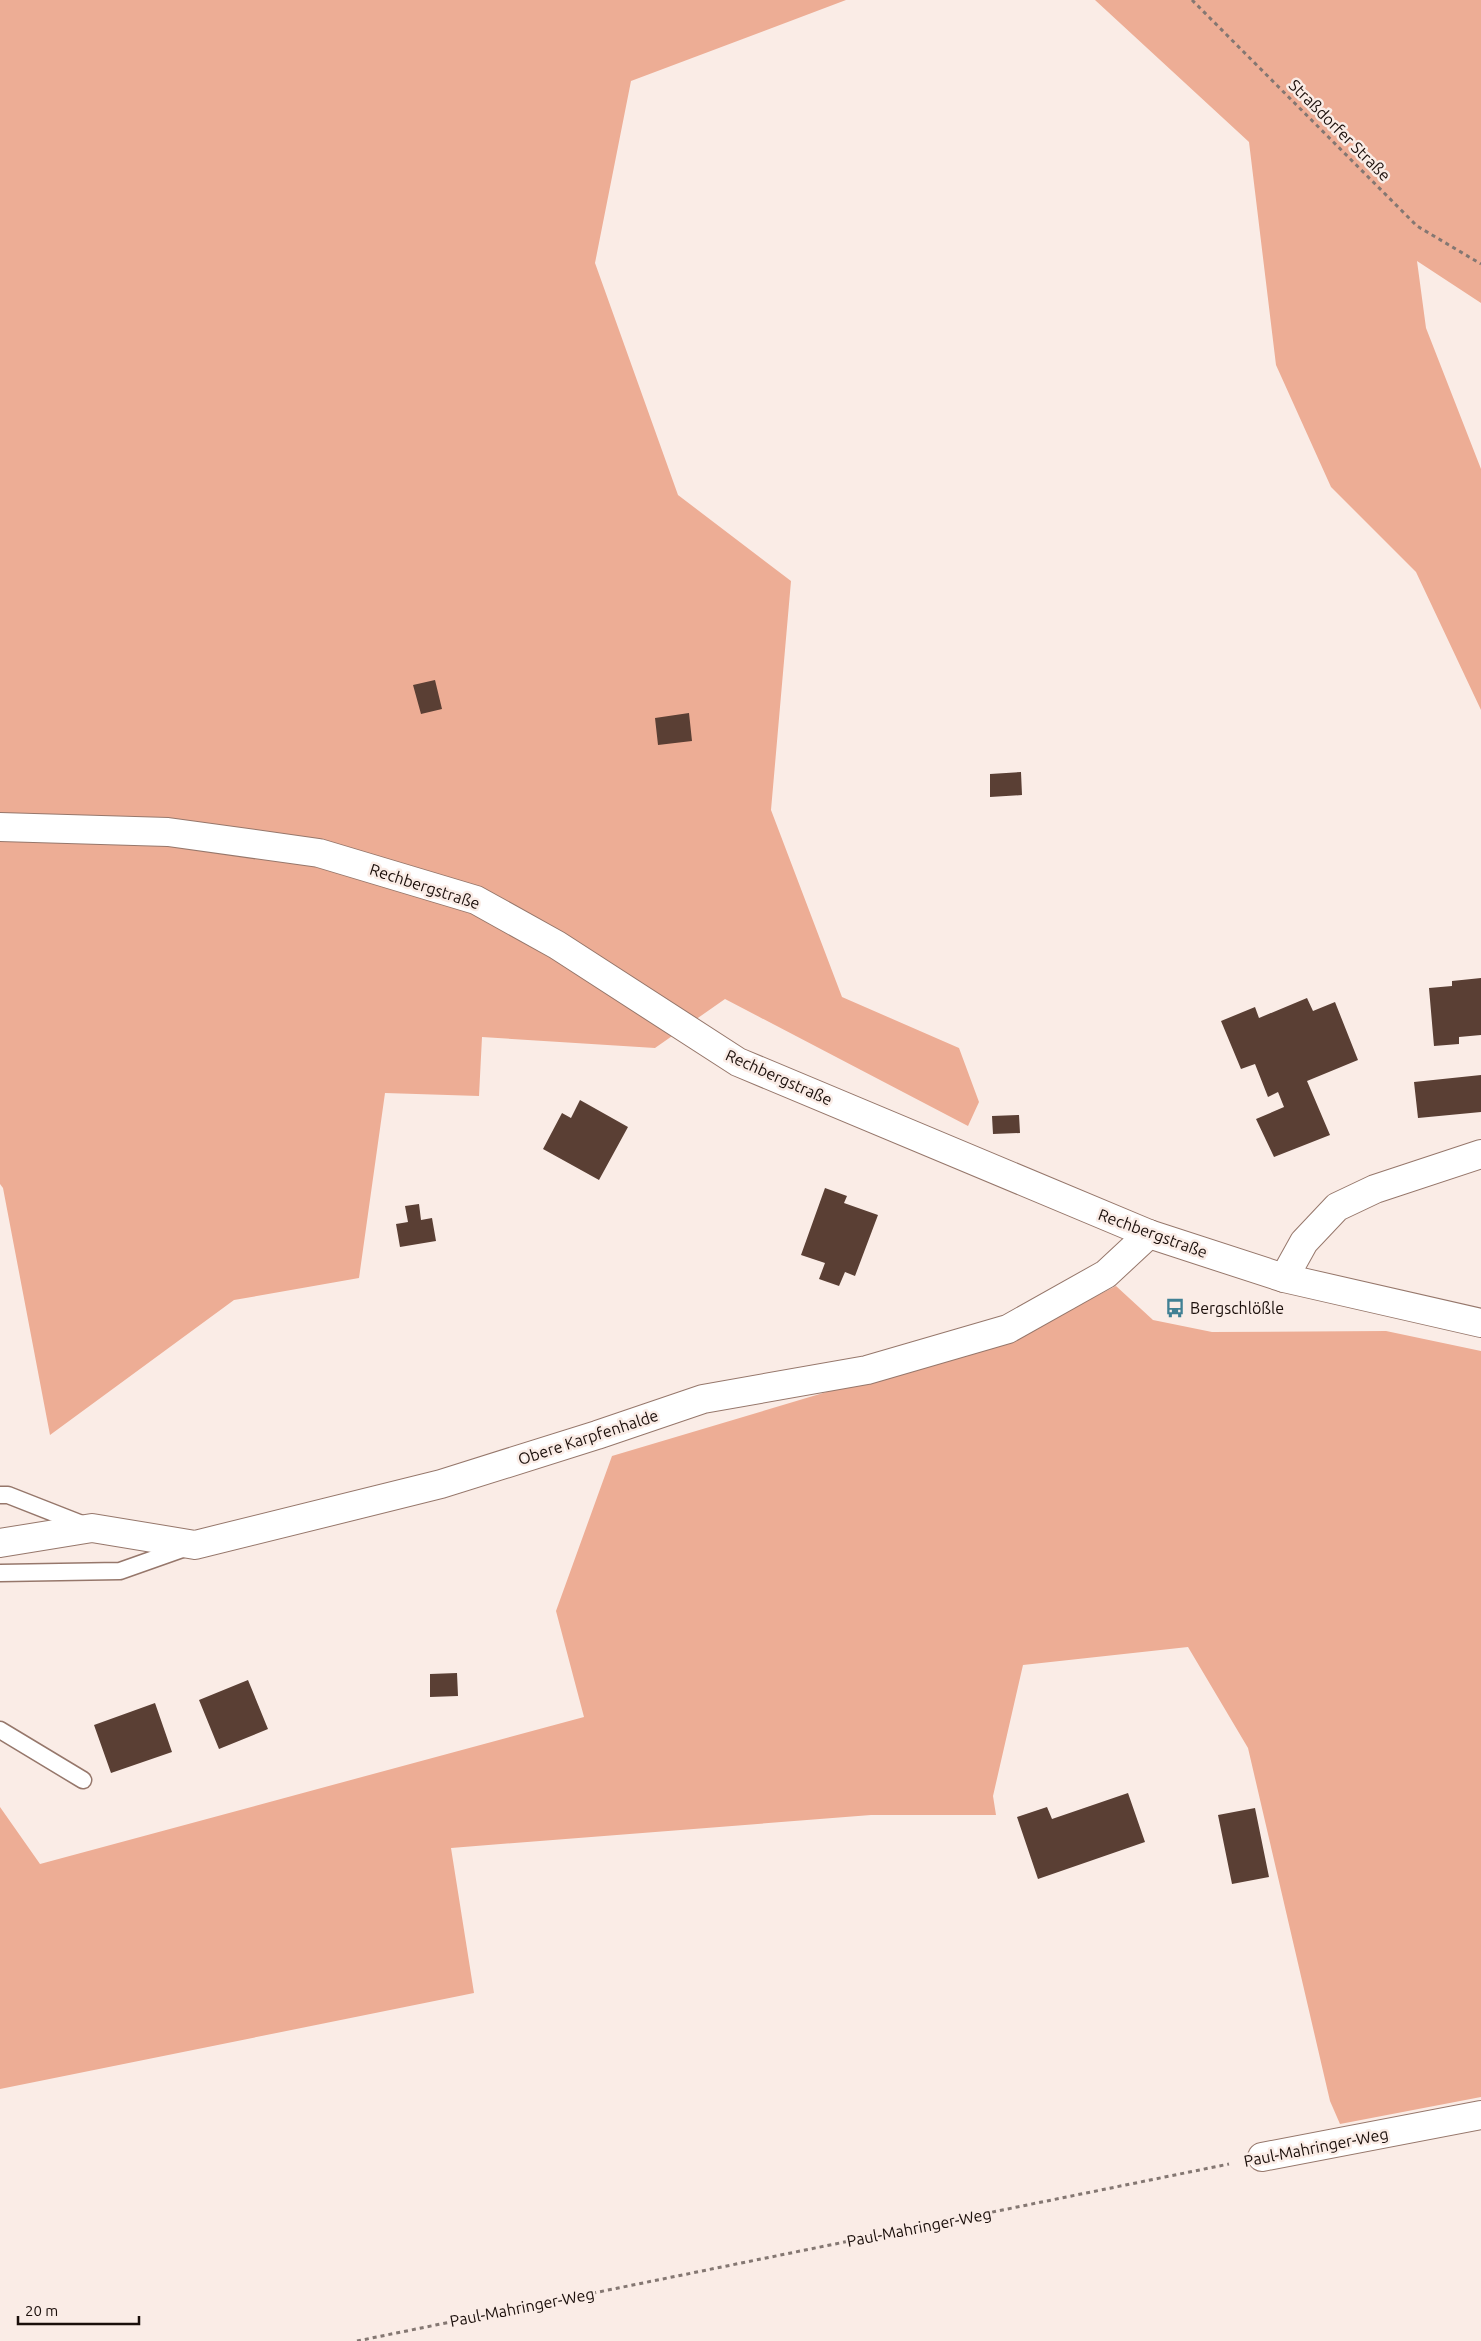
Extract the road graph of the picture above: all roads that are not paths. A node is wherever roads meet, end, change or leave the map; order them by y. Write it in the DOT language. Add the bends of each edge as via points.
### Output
graph roads {
  1 [pos="0,827"];
  2 [pos="1481,1154"];
  3 [pos="1149,1234"];
  4 [pos="1284,1278"];
  5 [pos="1481,1323"];
  6 [pos="0,1495"];
  7 [pos="92,1528"];
  8 [pos="0,1543"];
  9 [pos="194,1545"];
  10 [pos="0,1573"];
  11 [pos="0,1730"];
  12 [pos="83,1780"];
  13 [pos="1481,2115"];
  14 [pos="1262,2157"];
  1 -- 3 [label="street, Rechbergstraße" via="168,832 319,853 476,900 557,945 738,1062"];
  2 -- 4 [label="street" via="1375,1189 1337,1208 1304,1242"];
  3 -- 4 [label="street, Rechbergstraße"];
  3 -- 9 [label="street, Obere Karpfenhalde" via="1106,1274 1008,1329 867,1370 703,1399 442,1484"];
  4 -- 5 [label="street, Rechbergstraße"];
  6 -- 7 [label="lane" via="8,1495"];
  7 -- 8 [label="street, Obere Karpfenhalde"];
  7 -- 9 [label="street, Obere Karpfenhalde"];
  9 -- 10 [label="lane" via="120,1571"];
  11 -- 12 [label="lane"];
  13 -- 14 [label="street, Paul-Mahringer-Weg"];
}
